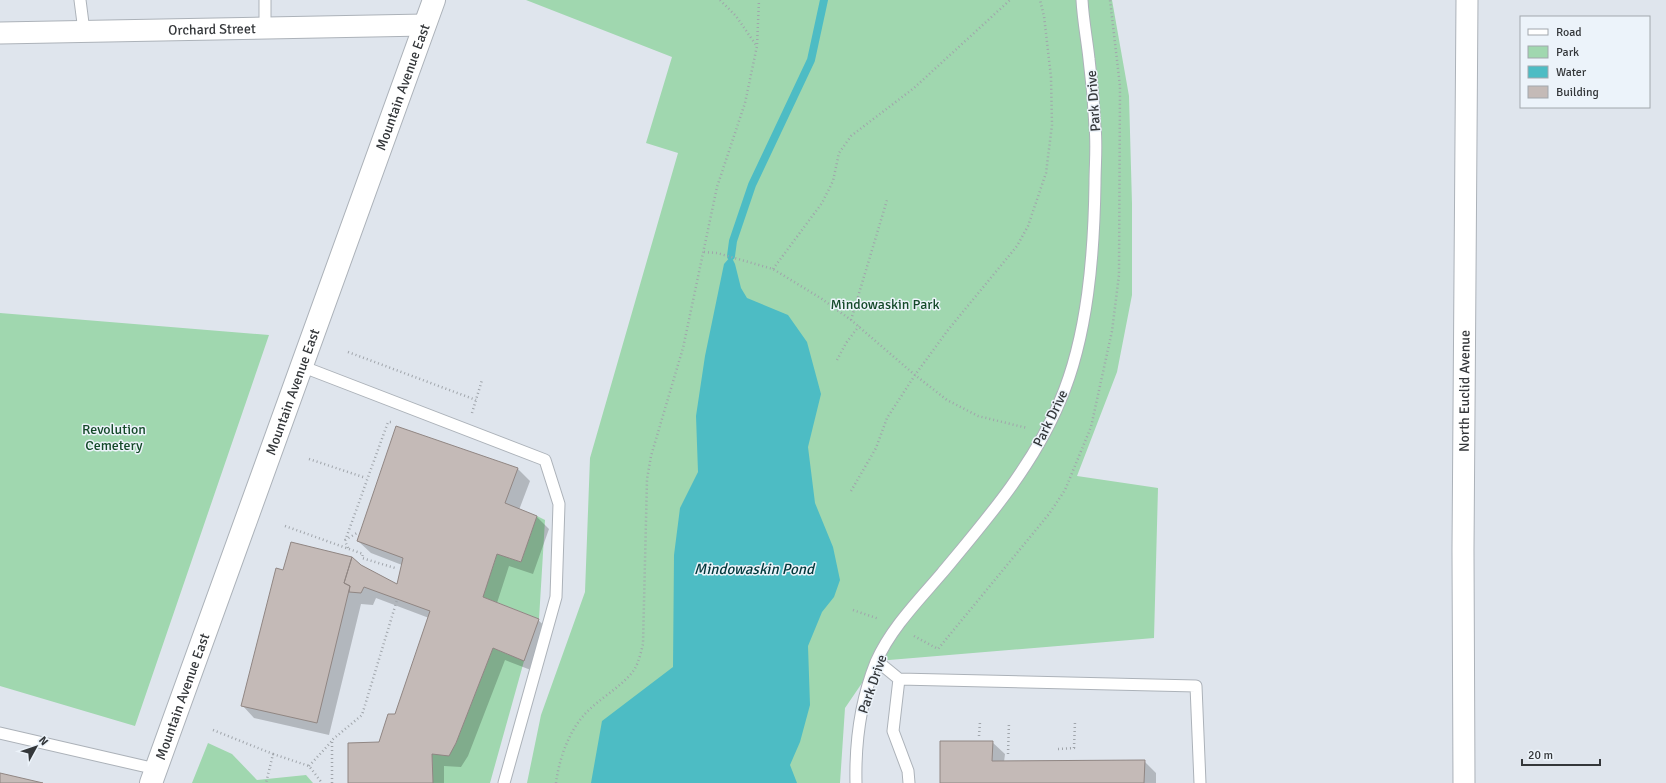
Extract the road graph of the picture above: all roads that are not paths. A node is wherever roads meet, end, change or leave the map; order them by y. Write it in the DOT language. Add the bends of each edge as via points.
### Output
graph roads {
  1 [pos="80,0"];
  2 [pos="265,0"];
  3 [pos="434,0"];
  4 [pos="1082,0"];
  5 [pos="1467,0"];
  6 [pos="425,25"];
  7 [pos="265,28"];
  8 [pos="84,31"];
  9 [pos="0,33"];
  10 [pos="301,366"];
  11 [pos="877,660"];
  12 [pos="899,679"];
  13 [pos="0,733"];
  14 [pos="153,776"];
  15 [pos="504,783"];
  16 [pos="856,783"];
  17 [pos="909,783"];
  18 [pos="1200,783"];
  19 [pos="1464,783"];
  1 -- 8 [label="lane"];
  2 -- 7 [label="lane"];
  3 -- 6 [label="street, Mountain Avenue East"];
  4 -- 11 [label="lane, Park Drive" via="1096,130 1092,258 1076,358 1061,401 1021,473 990,515 897,626"];
  5 -- 19 [label="street, North Euclid Avenue"];
  6 -- 7 [label="street, Orchard Street"];
  6 -- 10 [label="street, Mountain Avenue East"];
  7 -- 8 [label="street, Orchard Street"];
  8 -- 9 [label="street, Orchard Street"];
  10 -- 14 [label="street, Mountain Avenue East"];
  10 -- 15 [label="lane" via="544,460 559,504 556,597"];
  11 -- 12 [label="lane"];
  11 -- 16 [label="lane, Park Drive" via="861,706 855,757"];
  12 -- 17 [label="lane" via="893,731 908,771"];
  12 -- 18 [label="lane" via="1196,686"];
  13 -- 14 [label="lane"];
}
